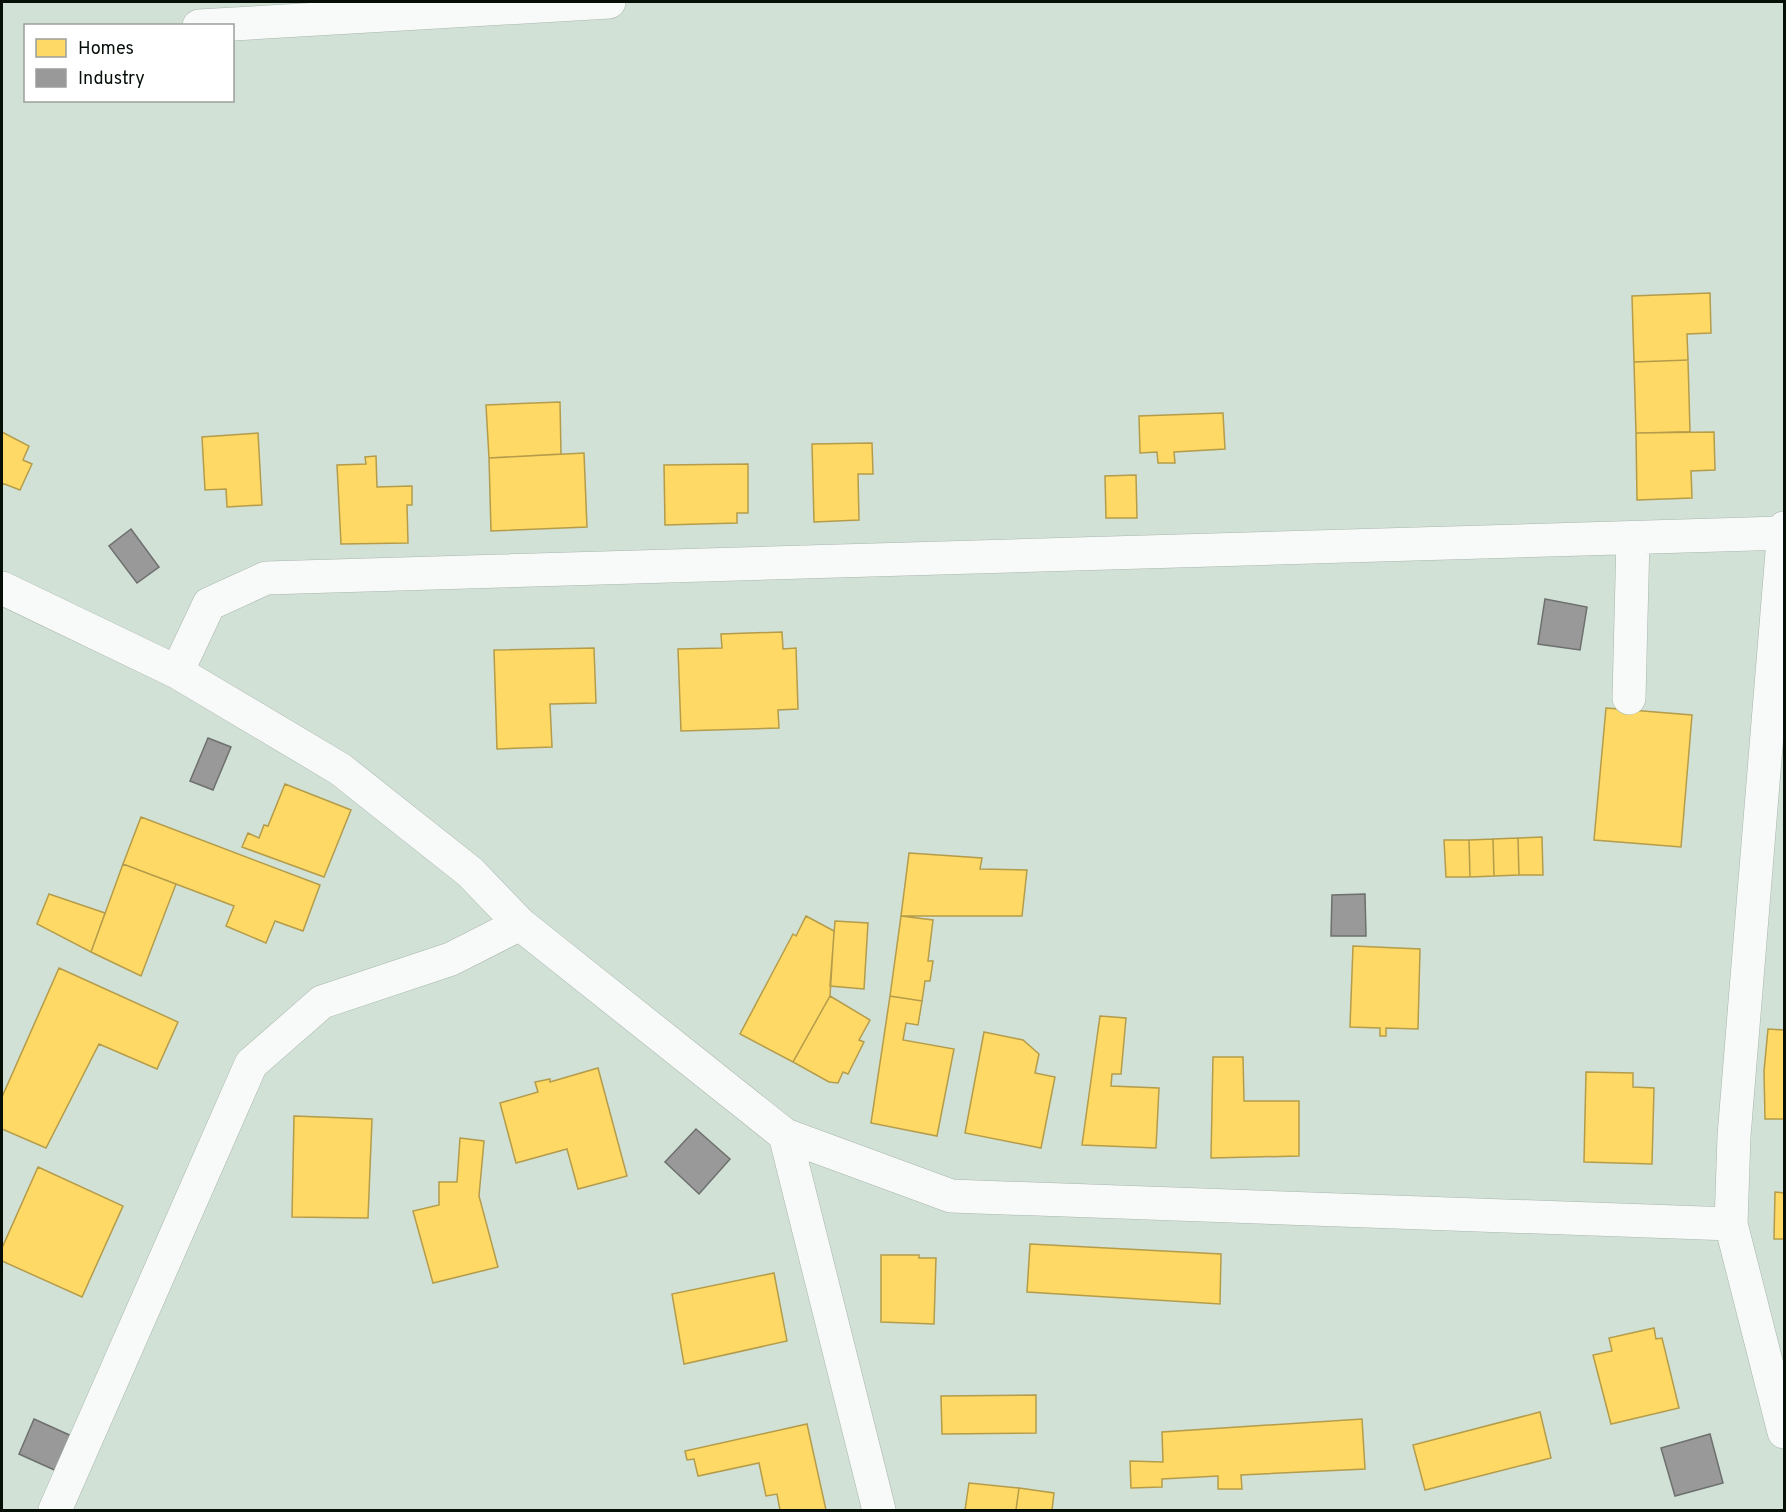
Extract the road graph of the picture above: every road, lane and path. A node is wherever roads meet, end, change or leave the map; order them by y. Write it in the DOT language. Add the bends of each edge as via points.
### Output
graph roads {
  1 [pos="609,2"];
  2 [pos="233,24"];
  3 [pos="1784,531"];
  4 [pos="1633,538"];
  5 [pos="2,588"];
  6 [pos="177,672"];
  7 [pos="1629,698"];
  8 [pos="520,924"];
  9 [pos="785,1135"];
  10 [pos="1731,1224"];
  11 [pos="1785,1432"];
  12 [pos="56,1510"];
  13 [pos="879,1510"];
  1 -- 2 [label="street"];
  3 -- 4 [label="street"];
  3 -- 10 [label="street" via="1735,1124"];
  4 -- 6 [label="street" via="266,578 209,604"];
  4 -- 7 [label="street"];
  5 -- 6 [label="street"];
  6 -- 8 [label="street" via="340,769 470,872"];
  8 -- 9 [label="street"];
  8 -- 12 [label="street" via="451,959 322,1002 251,1064"];
  9 -- 10 [label="street" via="951,1196"];
  9 -- 13 [label="street"];
  10 -- 11 [label="street"];
}
